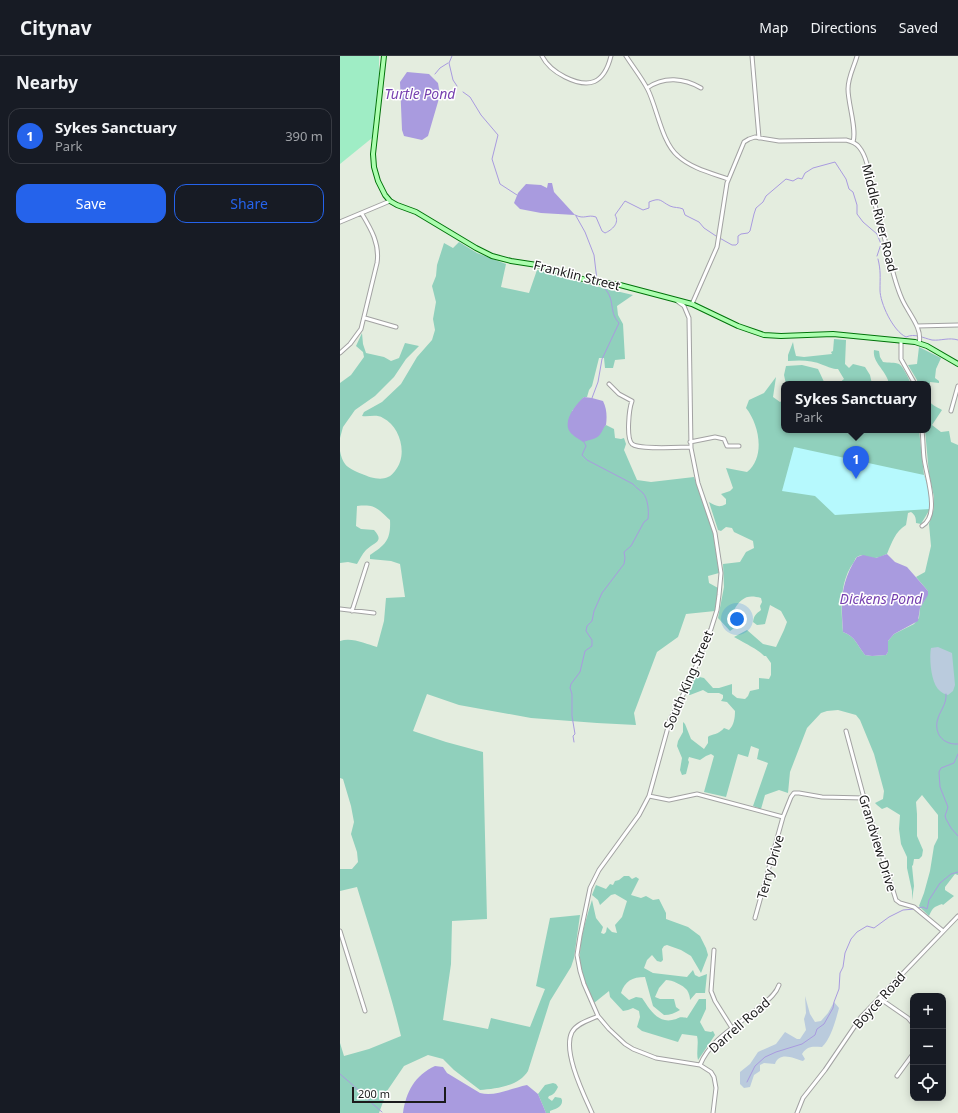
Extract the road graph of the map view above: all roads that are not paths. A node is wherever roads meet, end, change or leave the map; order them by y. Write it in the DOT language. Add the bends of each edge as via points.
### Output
graph roads {
  1 [pos="384,56"];
  2 [pos="542,56"];
  3 [pos="610,56"];
  4 [pos="626,56"];
  5 [pos="752,56"];
  6 [pos="857,56"];
  7 [pos="647,88"];
  8 [pos="701,88"];
  9 [pos="759,138"];
  10 [pos="853,142"];
  11 [pos="728,179"];
  12 [pos="390,201"];
  13 [pos="362,214"];
  14 [pos="340,222"];
  15 [pos="677,301"];
  16 [pos="692,304"];
  17 [pos="365,318"];
  18 [pos="958,325"];
  19 [pos="917,326"];
  20 [pos="396,327"];
  21 [pos="901,341"];
  22 [pos="919,342"];
  23 [pos="340,353"];
  24 [pos="958,364"];
  25 [pos="913,381"];
  26 [pos="609,384"];
  27 [pos="958,386"];
  28 [pos="951,411"];
  29 [pos="922,433"];
  30 [pos="690,442"];
  31 [pos="739,446"];
  32 [pos="691,447"];
  33 [pos="922,526"];
  34 [pos="367,564"];
  35 [pos="340,609"];
  36 [pos="352,611"];
  37 [pos="374,613"];
  38 [pos="846,731"];
  39 [pos="649,796"];
  40 [pos="864,798"];
  41 [pos="783,817"];
  42 [pos="958,916"];
  43 [pos="755,918"];
  44 [pos="340,931"];
  45 [pos="943,931"];
  46 [pos="714,950"];
  47 [pos="779,985"];
  48 [pos="879,998"];
  49 [pos="365,1011"];
  50 [pos="598,1016"];
  51 [pos="910,1020"];
  52 [pos="732,1028"];
  53 [pos="910,1058"];
  54 [pos="700,1065"];
  55 [pos="897,1076"];
  56 [pos="592,1113"];
  57 [pos="712,1113"];
  58 [pos="797,1113"];
  1 -- 12 [label="main road" via="373,158 378,181"];
  2 -- 3 [label="street" via="560,75 577,83 587,84 604,74"];
  4 -- 7 [label="street"];
  5 -- 9 [label="street"];
  6 -- 10 [label="street" via="848,88"];
  7 -- 8 [label="street" via="657,82 673,79 686,81"];
  7 -- 11 [label="street" via="674,153 692,165"];
  9 -- 10 [label="street" via="779,141"];
  9 -- 11 [label="street" via="744,142"];
  10 -- 19 [label="street, Middle River Road" via="859,146 865,160 898,291"];
  11 -- 16 [label="street" via="717,247"];
  12 -- 13 [label="street"];
  12 -- 15 [label="main road, Franklin Street" via="416,212 492,256 537,265 586,280 620,285"];
  13 -- 14 [label="street"];
  13 -- 17 [label="street" via="374,236 378,257"];
  15 -- 16 [label="main road, Franklin Street"];
  15 -- 30 [label="street, South King Street" via="684,306 689,318"];
  16 -- 21 [label="main road, Franklin Street" via="738,326 764,335 833,334"];
  17 -- 20 [label="street"];
  17 -- 23 [label="street" via="356,337"];
  18 -- 19 [label="street"];
  19 -- 22 [label="street, Middle River Road"];
  21 -- 22 [label="main road, Franklin Street"];
  21 -- 25 [label="street" via="901,359"];
  22 -- 24 [label="main road"];
  26 -- 32 [label="street" via="619,394 632,401 630,442 640,447 651,448"];
  27 -- 28 [label="street"];
  29 -- 33 [label="street" via="932,509"];
  30 -- 31 [label="street" via="719,437 724,439 727,446"];
  30 -- 32 [label="street, South King Street"];
  32 -- 39 [label="street, South King Street" via="698,483 715,534 721,573 720,588 711,629 689,683 670,720"];
  34 -- 36 [label="street"];
  35 -- 36 [label="street"];
  36 -- 37 [label="street"];
  38 -- 40 [label="street, Grandview Drive"];
  39 -- 41 [label="street" via="669,800 697,794"];
  39 -- 50 [label="street, South King Street" via="639,815 595,877 586,902 578,946 578,964"];
  40 -- 41 [label="street, Terry Drive" via="794,793"];
  40 -- 45 [label="street, Grandview Drive" via="896,900 914,907"];
  41 -- 43 [label="street, Terry Drive"];
  42 -- 45 [label="street, Boyce Road"];
  44 -- 49 [label="street"];
  45 -- 48 [label="street, Boyce Road"];
  46 -- 52 [label="street" via="711,991"];
  47 -- 52 [label="street, Darrell Road" via="768,1000"];
  48 -- 51 [label="street"];
  48 -- 58 [label="street, Boyce Road" via="861,1017 809,1089"];
  50 -- 54 [label="street, South King Street" via="616,1037 633,1049 663,1060"];
  50 -- 56 [label="street" via="575,1028 570,1039 570,1053 575,1073"];
  52 -- 54 [label="street, Darrell Road" via="708,1050"];
  53 -- 55 [label="street"];
  54 -- 57 [label="street" via="710,1072 715,1082"];
}
